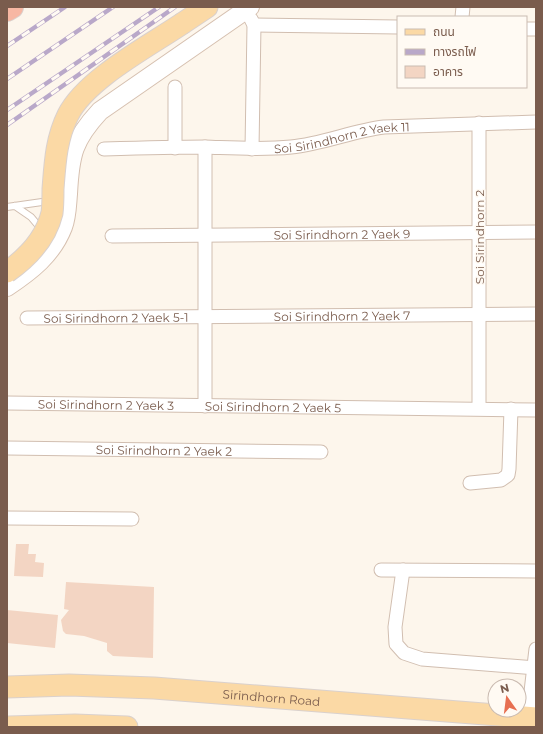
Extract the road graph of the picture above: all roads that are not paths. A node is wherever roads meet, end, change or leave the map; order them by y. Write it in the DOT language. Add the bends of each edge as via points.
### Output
graph roads {
  1 [pos="12,7"];
  2 [pos="207,7"];
  3 [pos="7,10"];
  4 [pos="250,14"];
  5 [pos="397,27"];
  6 [pos="175,87"];
  7 [pos="536,122"];
  8 [pos="479,124"];
  9 [pos="205,147"];
  10 [pos="176,148"];
  11 [pos="104,149"];
  12 [pos="252,149"];
  13 [pos="68,189"];
  14 [pos="15,206"];
  15 [pos="7,207"];
  16 [pos="536,232"];
  17 [pos="479,233"];
  18 [pos="205,235"];
  19 [pos="112,236"];
  20 [pos="45,257"];
  21 [pos="7,272"];
  22 [pos="7,287"];
  23 [pos="536,314"];
  24 [pos="204,316"];
  25 [pos="480,316"];
  26 [pos="27,318"];
  27 [pos="7,403"];
  28 [pos="205,406"];
  29 [pos="479,408"];
  30 [pos="510,409"];
  31 [pos="536,410"];
  32 [pos="7,448"];
  33 [pos="321,452"];
  34 [pos="470,484"];
  35 [pos="7,518"];
  36 [pos="132,518"];
  37 [pos="380,570"];
  38 [pos="403,570"];
  39 [pos="536,571"];
  40 [pos="536,649"];
  41 [pos="535,668"];
  42 [pos="7,687"];
  43 [pos="532,717"];
  44 [pos="9,727"];
  45 [pos="126,727"];
  1 -- 3 [label="highway"];
  2 -- 21 [label="main road, bridge" via="92,85 79,98 68,114 59,135 55,157 52,213 41,239 21,262"];
  4 -- 5 [label="street"];
  4 -- 12 [label="street"];
  4 -- 13 [label="main road" via="100,111 85,127 75,144"];
  6 -- 10 [label="street"];
  7 -- 8 [label="street"];
  8 -- 12 [label="street, Soi Sirindhorn 2 Yaek 11" via="362,130 292,147"];
  8 -- 17 [label="street, Soi Sirindhorn 2"];
  9 -- 10 [label="street, Soi Sirindhorn 2 Yaek 11"];
  9 -- 12 [label="street, Soi Sirindhorn 2 Yaek 11"];
  9 -- 18 [label="street, Soi Sirindhorn 2 Yaek 5"];
  10 -- 11 [label="street, Soi Sirindhorn 2 Yaek 11"];
  13 -- 14 [label="lane" via="53,200"];
  13 -- 20 [label="main road" via="67,214 63,227"];
  14 -- 15 [label="lane"];
  14 -- 20 [label="lane" via="31,216 43,231 47,243"];
  16 -- 17 [label="street, Soi Sirindhorn 2 Yaek 9"];
  17 -- 18 [label="street, Soi Sirindhorn 2 Yaek 9"];
  17 -- 25 [label="street, Soi Sirindhorn 2"];
  18 -- 19 [label="street, Soi Sirindhorn 2 Yaek 9"];
  18 -- 24 [label="street, Soi Sirindhorn 2 Yaek 5"];
  20 -- 22 [label="main road"];
  23 -- 25 [label="street, Soi Sirindhorn 2 Yaek 7"];
  24 -- 25 [label="street, Soi Sirindhorn 2 Yaek 7"];
  24 -- 26 [label="street, Soi Sirindhorn 2 Yaek 5-1"];
  24 -- 28 [label="street, Soi Sirindhorn 2 Yaek 5"];
  25 -- 29 [label="street, Soi Sirindhorn 2"];
  27 -- 28 [label="street, Soi Sirindhorn 2 Yaek 3"];
  28 -- 29 [label="street, Soi Sirindhorn 2 Yaek 5"];
  29 -- 30 [label="street, Soi Sirindhorn 2 Yaek 5"];
  30 -- 31 [label="street, Soi Sirindhorn 2 Yaek 5"];
  30 -- 34 [label="street" via="508,475 502,480"];
  32 -- 33 [label="street, Soi Sirindhorn 2 Yaek 2"];
  35 -- 36 [label="street"];
  37 -- 38 [label="street"];
  38 -- 39 [label="street"];
  38 -- 41 [label="street" via="395,627 396,644 404,652 422,659"];
  40 -- 41 [label="street"];
  41 -- 43 [label="street"];
  42 -- 43 [label="main road, Sirindhorn Road" via="69,684 154,688"];
  44 -- 45 [label="main road"];
}
